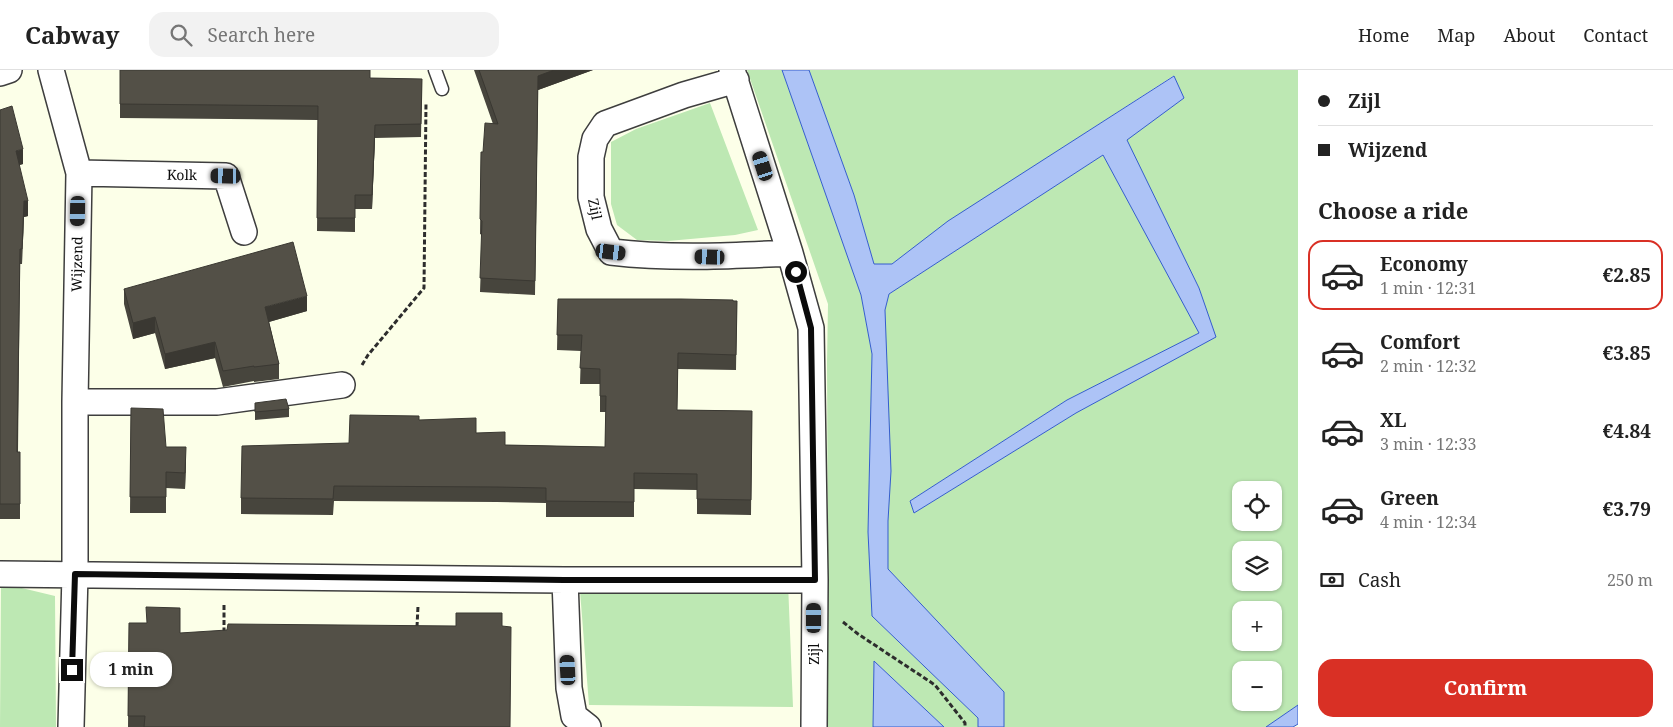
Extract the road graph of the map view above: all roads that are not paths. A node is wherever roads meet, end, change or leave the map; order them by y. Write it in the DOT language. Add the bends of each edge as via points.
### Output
graph roads {
  1 [pos="9,70"];
  2 [pos="51,70"];
  3 [pos="435,70"];
  4 [pos="0,73"];
  5 [pos="734,75"];
  6 [pos="442,89"];
  7 [pos="79,173"];
  8 [pos="244,232"];
  9 [pos="790,253"];
  10 [pos="342,385"];
  11 [pos="75,402"];
  12 [pos="0,574"];
  13 [pos="75,574"];
  14 [pos="564,580"];
  15 [pos="815,589"];
  16 [pos="71,727"];
  17 [pos="588,727"];
  18 [pos="814,727"];
  1 -- 4 [label="street"];
  2 -- 7 [label="street, Wijzend"];
  3 -- 6 [label="lane"];
  5 -- 9 [label="street, Zijl"];
  5 -- 9 [label="street, Zijl" via="605,124 595,140 591,158 592,197 599,229 611,252 710,257"];
  7 -- 8 [label="street, Kolk" via="226,176"];
  7 -- 11 [label="street, Wijzend"];
  9 -- 15 [label="street, Zijl" via="811,328"];
  10 -- 11 [label="street" via="217,402"];
  11 -- 13 [label="street, Wijzend"];
  12 -- 13 [label="street"];
  13 -- 14 [label="street"];
  13 -- 16 [label="street, Wijzend"];
  14 -- 15 [label="street"];
  14 -- 17 [label="street" via="569,688 574,716"];
  15 -- 18 [label="street, Zijl"];
}
